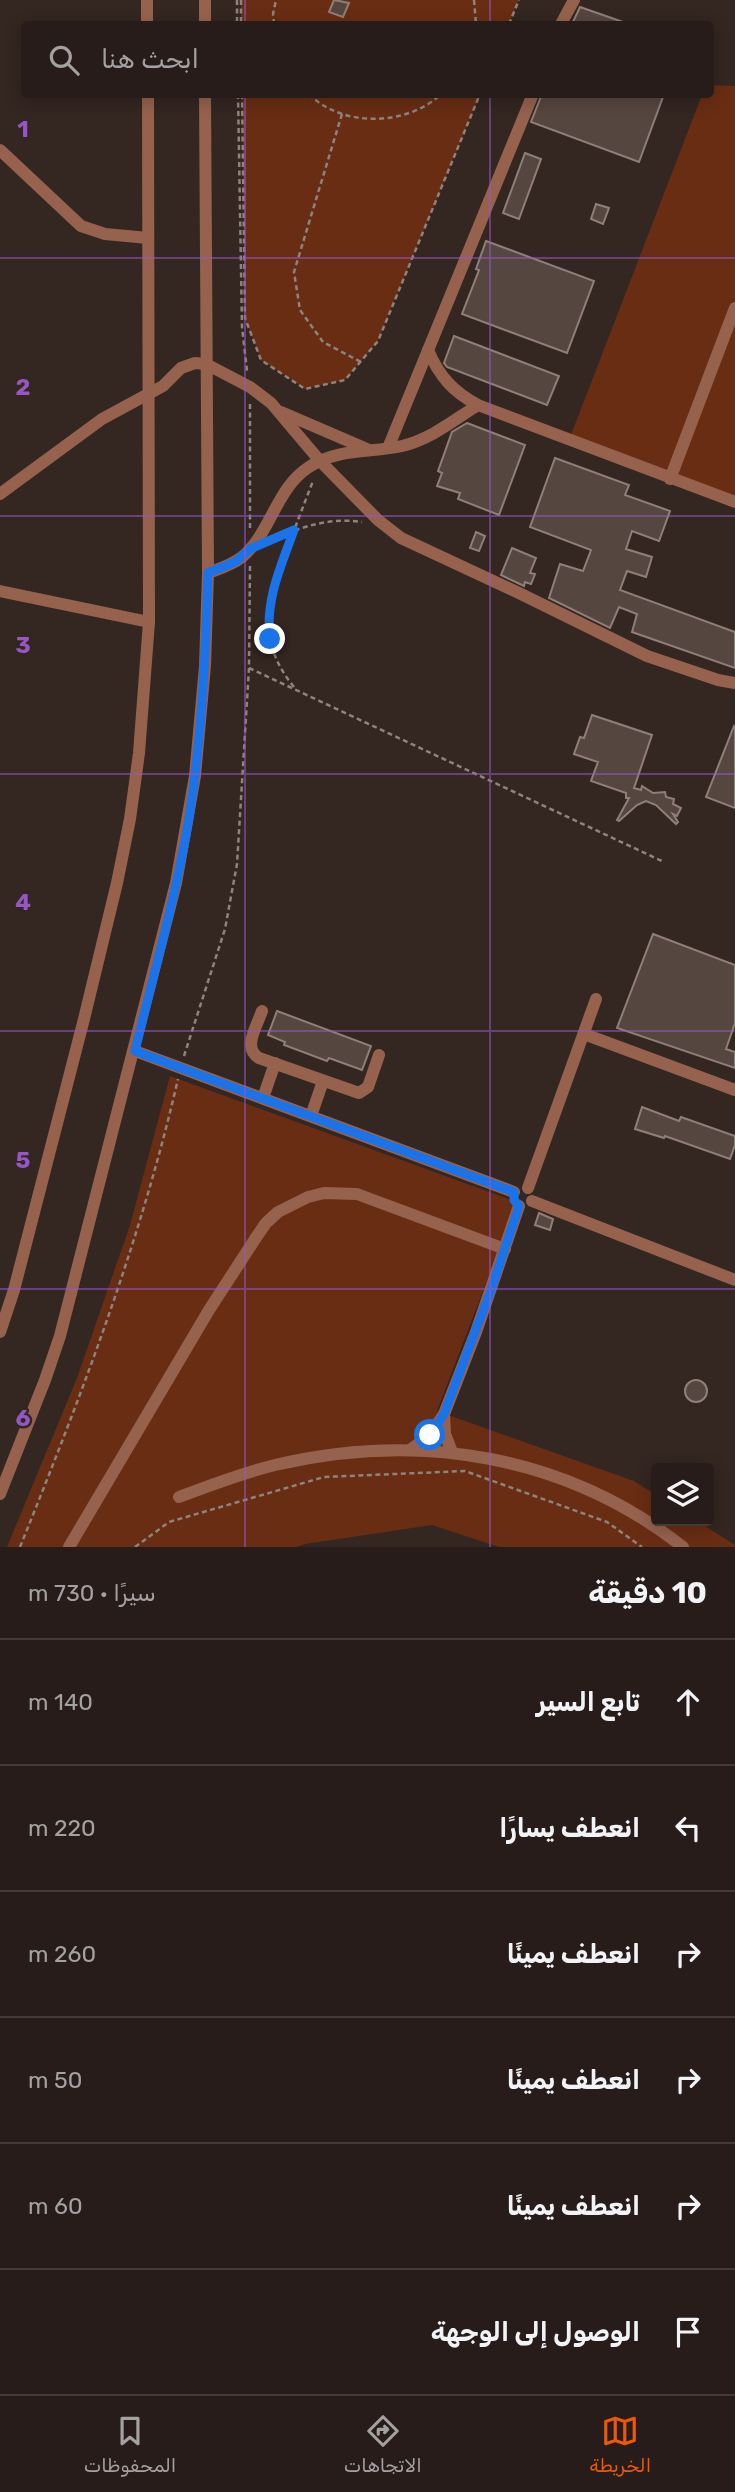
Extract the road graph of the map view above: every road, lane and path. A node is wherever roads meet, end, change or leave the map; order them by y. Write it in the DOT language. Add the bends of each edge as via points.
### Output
graph roads {
  1 [pos="147,0"];
  2 [pos="205,0"];
  3 [pos="239,0"];
  4 [pos="276,0"];
  5 [pos="474,0"];
  6 [pos="519,0"];
  7 [pos="574,0"];
  8 [pos="147,21"];
  9 [pos="205,21"];
  10 [pos="239,21"];
  11 [pos="274,21"];
  12 [pos="476,21"];
  13 [pos="510,21"];
  14 [pos="563,21"];
  15 [pos="148,98"];
  16 [pos="205,98"];
  17 [pos="242,98"];
  18 [pos="316,98"];
  19 [pos="437,98"];
  20 [pos="478,98"];
  21 [pos="531,98"];
  22 [pos="342,114"];
  23 [pos="0,150"];
  24 [pos="148,238"];
  25 [pos="735,308"];
  26 [pos="428,350"];
  27 [pos="360,362"];
  28 [pos="206,364"];
  29 [pos="147,396"];
  30 [pos="478,405"];
  31 [pos="279,411"];
  32 [pos="388,448"];
  33 [pos="368,449"];
  34 [pos="320,461"];
  35 [pos="670,479"];
  36 [pos="0,494"];
  37 [pos="735,502"];
  38 [pos="366,523"];
  39 [pos="294,530"];
  40 [pos="250,549"];
  41 [pos="208,573"];
  42 [pos="0,591"];
  43 [pos="149,622"];
  44 [pos="249,668"];
  45 [pos="735,683"];
  46 [pos="296,690"];
  47 [pos="664,862"];
  48 [pos="596,999"];
  49 [pos="262,1011"];
  50 [pos="584,1034"];
  51 [pos="135,1051"];
  52 [pos="379,1055"];
  53 [pos="275,1063"];
  54 [pos="323,1081"];
  55 [pos="735,1090"];
  56 [pos="263,1098"];
  57 [pos="311,1116"];
  58 [pos="526,1198"];
  59 [pos="505,1249"];
  60 [pos="735,1280"];
  61 [pos="0,1332"];
  62 [pos="444,1414"];
  63 [pos="410,1450"];
  64 [pos="452,1452"];
  65 [pos="0,1494"];
  66 [pos="179,1497"];
  67 [pos="69,1547"];
  68 [pos="135,1547"];
  69 [pos="642,1547"];
  70 [pos="683,1547"];
  1 -- 8 [label="lane"];
  2 -- 9 [label="lane"];
  3 -- 10 [label="path"];
  4 -- 11 [label="path"];
  5 -- 12 [label="path"];
  6 -- 13 [label="path"];
  7 -- 14 [label="lane"];
  15 -- 24 [label="lane"];
  16 -- 28 [label="lane"];
  17 -- 27 [label="path" via="244,318 261,360 306,389 345,380"];
  18 -- 22 [label="path"];
  19 -- 22 [label="path" via="405,115 374,120"];
  20 -- 27 [label="path" via="378,341"];
  21 -- 26 [label="lane"];
  22 -- 27 [label="path" via="294,272 300,310 323,342"];
  23 -- 24 [label="lane" via="81,226 105,234"];
  24 -- 29 [label="lane"];
  25 -- 35 [label="lane"];
  26 -- 30 [label="lane" via="452,388"];
  26 -- 32 [label="lane"];
  28 -- 29 [label="lane" via="188,364"];
  28 -- 31 [label="lane" via="250,387"];
  28 -- 41 [label="lane"];
  29 -- 36 [label="lane" via="102,419"];
  29 -- 43 [label="lane"];
  30 -- 32 [label="lane" via="420,440"];
  30 -- 35 [label="lane"];
  31 -- 33 [label="lane"];
  31 -- 34 [label="lane"];
  32 -- 33 [label="lane"];
  33 -- 34 [label="lane"];
  34 -- 39 [label="path"];
  34 -- 40 [label="lane" via="287,488"];
  34 -- 45 [label="lane" via="401,538 647,656"];
  35 -- 37 [label="lane"];
  38 -- 39 [label="path" via="329,521"];
  39 -- 40 [label="path"];
  39 -- 46 [label="path" via="270,597 268,625 276,660"];
  40 -- 41 [label="lane" via="235,562"];
  41 -- 51 [label="lane" via="202,703 190,812"];
  42 -- 43 [label="lane"];
  43 -- 61 [label="lane" via="139,753 117,883"];
  44 -- 46 [label="path"];
  46 -- 47 [label="path"];
  48 -- 50 [label="lane"];
  49 -- 53 [label="lane" via="251,1050"];
  50 -- 55 [label="lane"];
  50 -- 58 [label="lane"];
  51 -- 56 [label="lane"];
  51 -- 65 [label="lane" via="60,1336"];
  52 -- 54 [label="lane" via="363,1092"];
  53 -- 54 [label="lane"];
  53 -- 56 [label="lane"];
  54 -- 57 [label="lane"];
  56 -- 57 [label="lane"];
  57 -- 58 [label="lane" via="514,1192 523,1187"];
  58 -- 59 [label="lane"];
  58 -- 60 [label="lane"];
  59 -- 62 [label="lane"];
  59 -- 67 [label="lane" via="357,1194 316,1195 278,1212 209,1310"];
  62 -- 63 [label="lane" via="430,1435"];
  62 -- 64 [label="lane"];
  63 -- 64 [label="lane"];
  63 -- 66 [label="lane" via="275,1465"];
  64 -- 70 [label="lane" via="501,1461 572,1483 640,1517"];
  68 -- 69 [label="path" via="169,1522 324,1477 465,1471 607,1522"];
}
